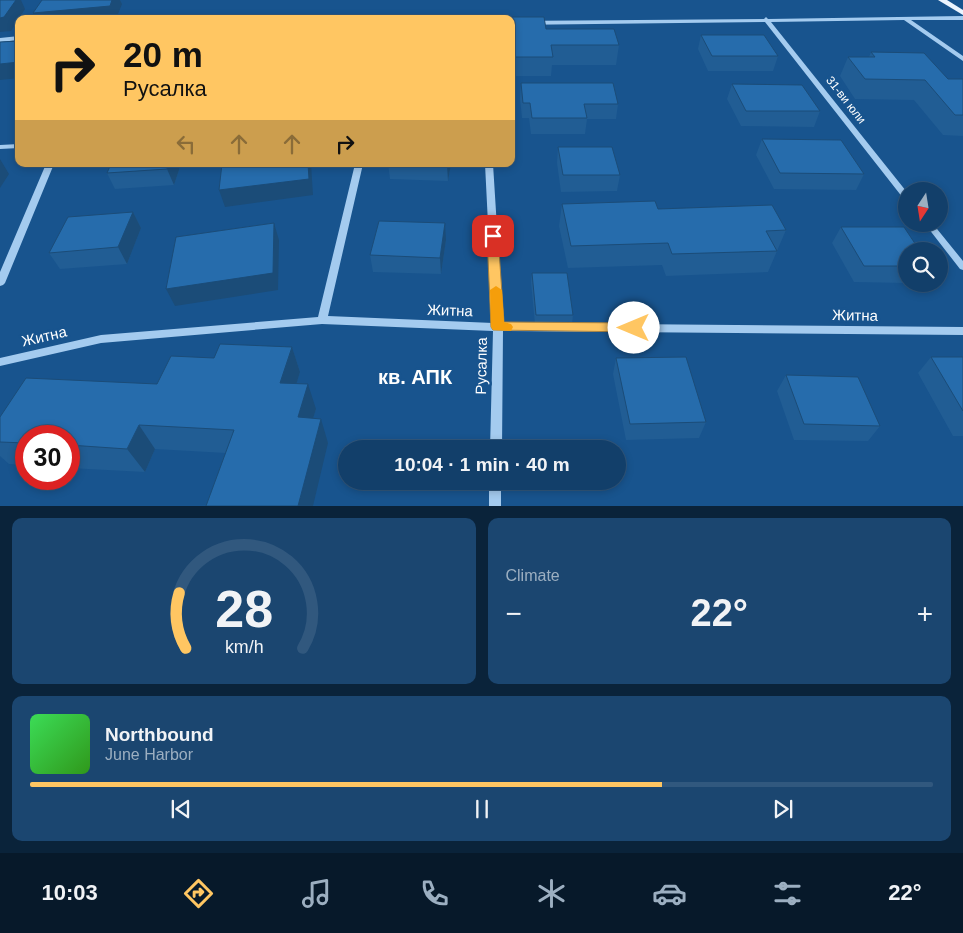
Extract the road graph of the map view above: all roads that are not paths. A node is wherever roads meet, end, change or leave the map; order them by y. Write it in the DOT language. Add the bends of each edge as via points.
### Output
graph roads {
  1 [pos="942,0"];
  2 [pos="963,13"];
  3 [pos="963,18"];
  4 [pos="766,19"];
  5 [pos="906,19"];
  6 [pos="515,23"];
  7 [pos="15,38"];
  8 [pos="0,40"];
  9 [pos="963,59"];
  10 [pos="15,146"];
  11 [pos="0,147"];
  12 [pos="49,167"];
  13 [pos="358,167"];
  14 [pos="489,167"];
  15 [pos="898,186"];
  16 [pos="936,232"];
  17 [pos="959,257"];
  18 [pos="963,267"];
  19 [pos="0,282"];
  20 [pos="322,320"];
  21 [pos="498,327"];
  22 [pos="963,331"];
  23 [pos="0,362"];
  24 [pos="496,440"];
  25 [pos="496,490"];
  26 [pos="495,506"];
  1 -- 2 [label="main road"];
  3 -- 5 [label="street"];
  4 -- 5 [label="street"];
  4 -- 6 [label="street"];
  4 -- 15 [label="street, 31-ви юли"];
  5 -- 9 [label="street"];
  7 -- 8 [label="street"];
  10 -- 11 [label="street"];
  12 -- 19 [label="street"];
  13 -- 20 [label="street"];
  14 -- 21 [label="street, Русалка"];
  16 -- 17 [label="street"];
  17 -- 18 [label="street"];
  20 -- 21 [label="street, Житна"];
  20 -- 23 [label="street, Житна" via="101,339"];
  21 -- 22 [label="street, Житна"];
  21 -- 24 [label="street, Русалка"];
  25 -- 26 [label="street"];
}
